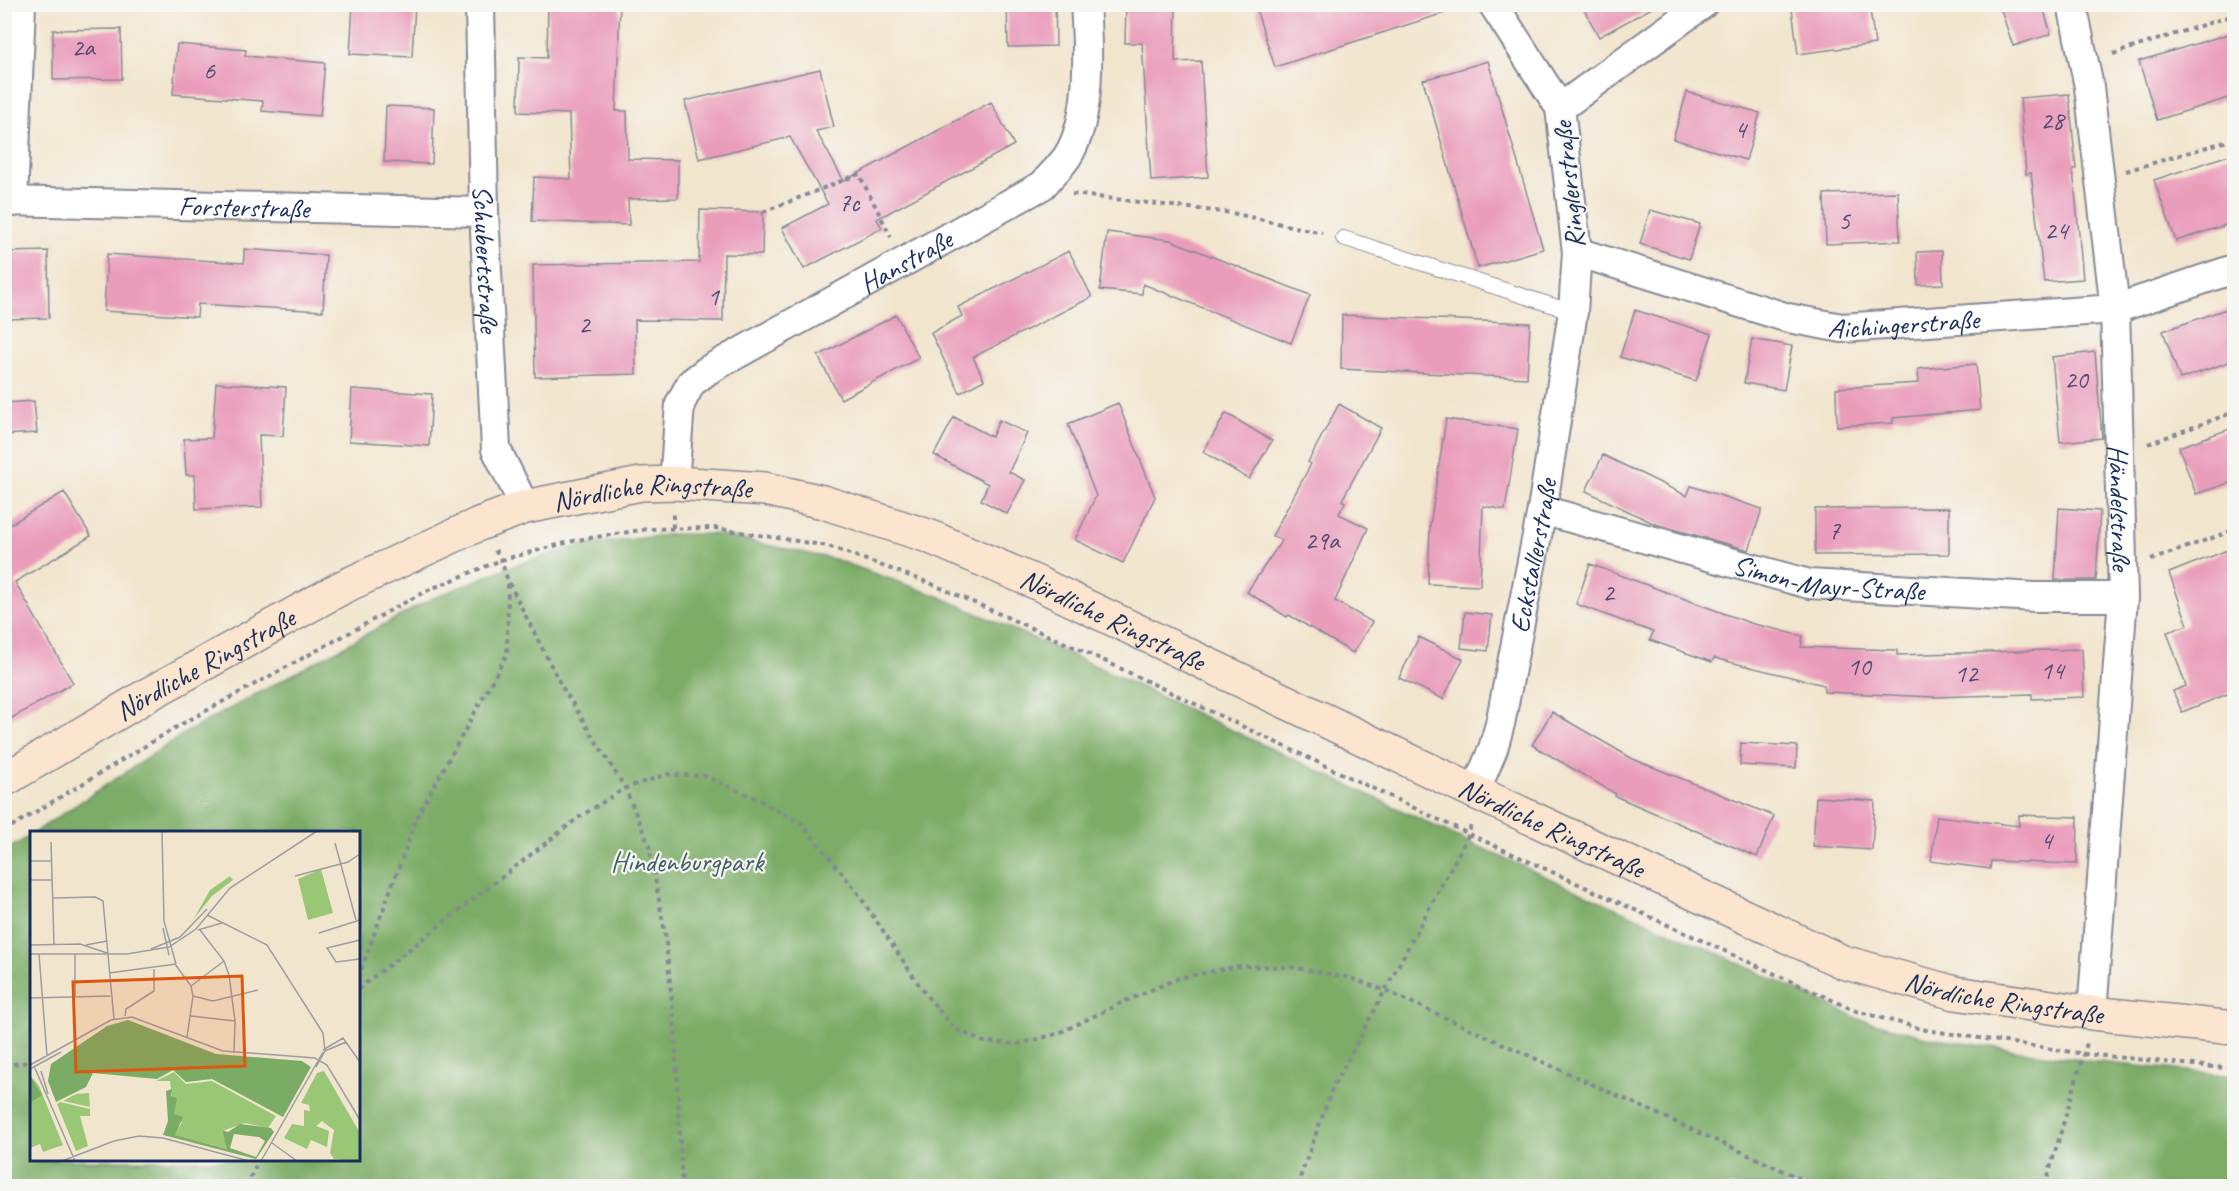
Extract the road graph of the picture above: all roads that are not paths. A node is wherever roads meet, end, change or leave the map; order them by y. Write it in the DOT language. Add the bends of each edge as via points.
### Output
graph roads {
  1 [pos="21,4"];
  2 [pos="480,4"];
  3 [pos="1085,4"];
  4 [pos="1493,4"];
  5 [pos="1703,4"];
  6 [pos="2072,4"];
  7 [pos="1560,108"];
  8 [pos="9,201"];
  9 [pos="484,212"];
  10 [pos="1343,238"];
  11 [pos="1577,252"];
  12 [pos="2235,268"];
  13 [pos="2115,309"];
  14 [pos="1573,312"];
  15 [pos="674,483"];
  16 [pos="525,507"];
  17 [pos="1542,510"];
  18 [pos="2123,597"];
  19 [pos="4,780"];
  20 [pos="1475,792"];
  21 [pos="2092,1013"];
  22 [pos="2235,1028"];
  1 -- 8 [label="street"];
  2 -- 9 [label="street, Schubertstraße"];
  3 -- 15 [label="street, Hanstraße" via="1088,53 1082,122 1068,156 1042,185 691,383 680,404"];
  4 -- 7 [label="street, Ringlerstraße"];
  5 -- 7 [label="street"];
  6 -- 13 [label="street, Händelstraße" via="2089,87"];
  7 -- 11 [label="street, Ringlerstraße"];
  8 -- 9 [label="street, Forsterstraße"];
  9 -- 16 [label="street, Schubertstraße" via="496,449"];
  10 -- 14 [label="lane"];
  11 -- 13 [label="street, Aichingerstraße" via="1788,318 1842,328"];
  11 -- 14 [label="street, Ringlerstraße"];
  12 -- 13 [label="street, Aichingerstraße"];
  13 -- 18 [label="street, Händelstraße"];
  14 -- 17 [label="street, Eckstallerstraße"];
  15 -- 16 [label="main road, Nördliche Ringstraße" via="641,484"];
  15 -- 20 [label="main road, Nördliche Ringstraße" via="765,489 823,502 927,536 1035,582"];
  16 -- 19 [label="main road, Nördliche Ringstraße" via="343,587"];
  17 -- 18 [label="street, Simon-Mayr-Straße" via="1809,584 2035,597"];
  17 -- 20 [label="street, Eckstallerstraße" via="1500,724"];
  18 -- 21 [label="street, Händelstraße"];
  20 -- 21 [label="main road, Nördliche Ringstraße" via="1843,962 1955,993"];
  21 -- 22 [label="main road, Nördliche Ringstraße"];
}
